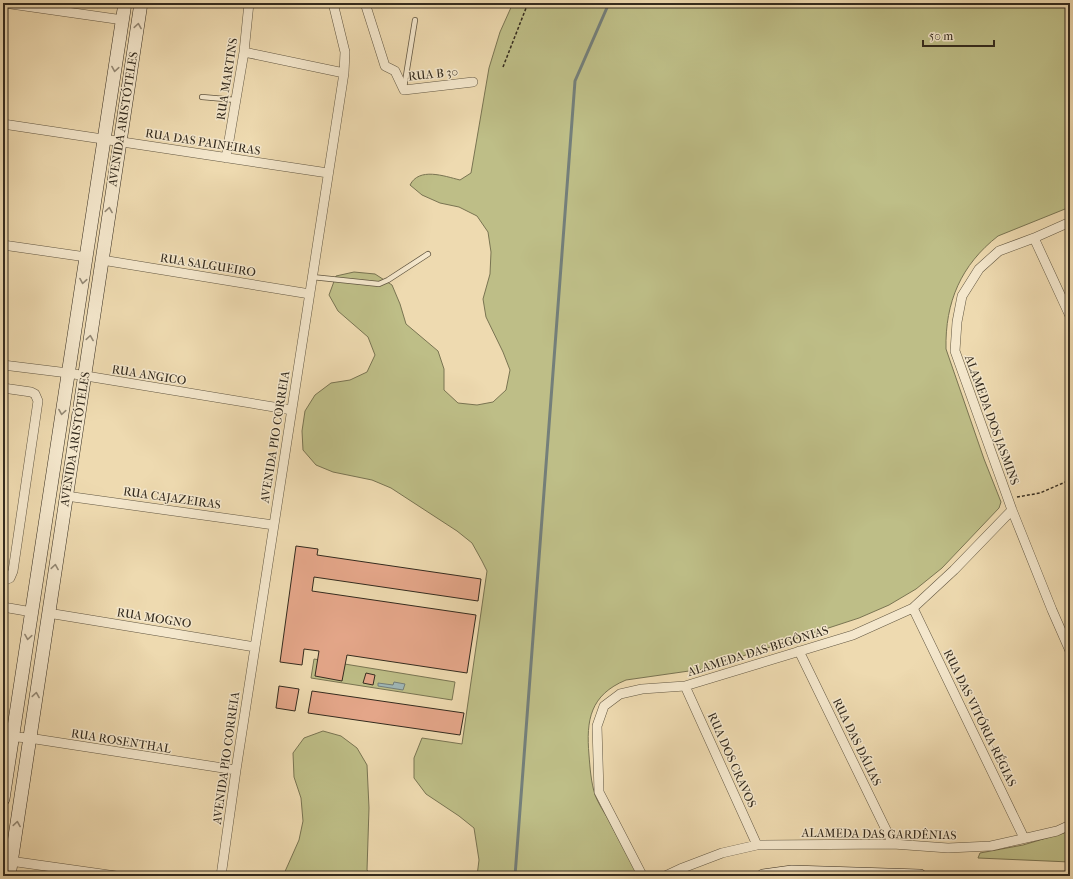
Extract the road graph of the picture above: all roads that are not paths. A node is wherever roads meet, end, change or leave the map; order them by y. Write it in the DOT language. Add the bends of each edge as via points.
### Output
graph roads {
  1 [pos="4,3"];
  2 [pos="125,3"];
  3 [pos="141,3"];
  4 [pos="249,3"];
  5 [pos="333,3"];
  6 [pos="365,3"];
  7 [pos="123,20"];
  8 [pos="416,20"];
  9 [pos="244,52"];
  10 [pos="344,73"];
  11 [pos="473,82"];
  12 [pos="404,90"];
  13 [pos="202,97"];
  14 [pos="236,100"];
  15 [pos="3,124"];
  16 [pos="104,139"];
  17 [pos="120,142"];
  18 [pos="226,158"];
  19 [pos="328,173"];
  20 [pos="1070,222"];
  21 [pos="1034,238"];
  22 [pos="3,244"];
  23 [pos="428,254"];
  24 [pos="86,257"];
  25 [pos="102,260"];
  26 [pos="312,277"];
  27 [pos="310,294"];
  28 [pos="1070,316"];
  29 [pos="3,365"];
  30 [pos="68,374"];
  31 [pos="84,377"];
  32 [pos="3,388"];
  33 [pos="292,410"];
  34 [pos="66,496"];
  35 [pos="1012,510"];
  36 [pos="274,525"];
  37 [pos="3,581"];
  38 [pos="3,607"];
  39 [pos="913,608"];
  40 [pos="32,612"];
  41 [pos="48,613"];
  42 [pos="255,647"];
  43 [pos="799,651"];
  44 [pos="1070,651"];
  45 [pos="685,686"];
  46 [pos="8,736"];
  47 [pos="30,738"];
  48 [pos="236,770"];
  49 [pos="3,799"];
  50 [pos="1070,825"];
  51 [pos="1024,838"];
  52 [pos="893,844"];
  53 [pos="757,845"];
  54 [pos="7,860"];
  55 [pos="9,876"];
  56 [pos="116,876"];
  57 [pos="221,876"];
  58 [pos="644,876"];
  59 [pos="665,876"];
  60 [pos="763,876"];
  61 [pos="920,876"];
  1 -- 7 [label="street"];
  2 -- 7 [label="street, AVENIDA ARISTÓTELES"];
  17 -- 3 [label="street, AVENIDA ARISTÓTELES, one-way"];
  4 -- 9 [label="street, RUA MARTINS"];
  5 -- 10 [label="street, AVENIDA PIO CORREIA" via="345,52"];
  6 -- 12 [label="street, RUA B 30" via="385,66 395,71"];
  7 -- 16 [label="street, AVENIDA ARISTÓTELES, one-way"];
  8 -- 12 [label="lane"];
  9 -- 10 [label="street"];
  9 -- 14 [label="street, RUA MARTINS"];
  10 -- 19 [label="street, AVENIDA PIO CORREIA"];
  11 -- 12 [label="street, RUA B 30"];
  13 -- 14 [label="lane"];
  14 -- 18 [label="street, RUA MARTINS"];
  15 -- 16 [label="street, RUA DAS PAINEIRAS"];
  16 -- 17 [label="street, RUA DAS PAINEIRAS"];
  16 -- 24 [label="street, AVENIDA ARISTÓTELES"];
  17 -- 18 [label="street, RUA DAS PAINEIRAS"];
  25 -- 17 [label="street, AVENIDA ARISTÓTELES, one-way"];
  18 -- 19 [label="street, RUA DAS PAINEIRAS"];
  19 -- 26 [label="street, AVENIDA PIO CORREIA"];
  20 -- 21 [label="street, ALAMEDA DOS JASMINS"];
  21 -- 28 [label="street"];
  21 -- 35 [label="street, ALAMEDA DOS JASMINS" via="999,251 979,269 962,296 957,322 955,351"];
  22 -- 24 [label="street"];
  23 -- 26 [label="lane" via="379,284"];
  24 -- 30 [label="street, AVENIDA ARISTÓTELES, one-way"];
  25 -- 27 [label="street, RUA SALGUEIRO"];
  31 -- 25 [label="street, AVENIDA ARISTÓTELES, one-way"];
  26 -- 27 [label="street, AVENIDA PIO CORREIA"];
  27 -- 33 [label="street, AVENIDA PIO CORREIA"];
  29 -- 30 [label="street, RUA ANGICO"];
  30 -- 31 [label="street, RUA ANGICO"];
  30 -- 40 [label="street, AVENIDA ARISTÓTELES, one-way"];
  31 -- 33 [label="street, RUA ANGICO"];
  31 -- 34 [label="street, AVENIDA ARISTÓTELES"];
  32 -- 37 [label="street" via="31,392 38,401 13,571 10,578"];
  33 -- 36 [label="street, AVENIDA PIO CORREIA"];
  34 -- 36 [label="street, RUA CAJAZEIRAS"];
  41 -- 34 [label="street, AVENIDA ARISTÓTELES, one-way"];
  35 -- 39 [label="street, ALAMEDA DAS BEGÔNIAS"];
  35 -- 44 [label="street, ALAMEDA DOS JASMINS"];
  36 -- 42 [label="street, AVENIDA PIO CORREIA"];
  38 -- 40 [label="street"];
  39 -- 43 [label="street, ALAMEDA DAS BEGÔNIAS" via="853,635"];
  39 -- 51 [label="street, RUA DAS VITÓRIA-RÉGIAS"];
  40 -- 46 [label="street, AVENIDA ARISTÓTELES, one-way"];
  41 -- 42 [label="street, RUA MOGNO"];
  47 -- 41 [label="street, AVENIDA ARISTÓTELES, one-way"];
  42 -- 48 [label="street, AVENIDA PIO CORREIA"];
  43 -- 45 [label="street, ALAMEDA DAS BEGÔNIAS"];
  43 -- 52 [label="street, RUA DAS DÁLIAS"];
  45 -- 53 [label="street, RUA DOS CRAVOS"];
  45 -- 58 [label="street, ALAMEDA DAS BEGÔNIAS" via="642,689 620,694 604,706 597,726 599,792"];
  46 -- 47 [label="street, RUA ROSENTHAL"];
  46 -- 49 [label="street, AVENIDA ARISTÓTELES"];
  47 -- 48 [label="street, RUA ROSENTHAL"];
  54 -- 47 [label="street, AVENIDA ARISTÓTELES, one-way"];
  48 -- 57 [label="street, AVENIDA PIO CORREIA"];
  50 -- 51 [label="street, ALAMEDA DAS GARDÊNIAS" via="1057,831"];
  51 -- 52 [label="street, ALAMEDA DAS GARDÊNIAS" via="991,846 948,848"];
  52 -- 53 [label="street, ALAMEDA DAS GARDÊNIAS"];
  53 -- 59 [label="street, ALAMEDA DAS GARDÊNIAS" via="722,853"];
  54 -- 55 [label="street, AVENIDA ARISTÓTELES"];
  54 -- 56 [label="street"];
  60 -- 61 [label="street" via="792,872"];
}
